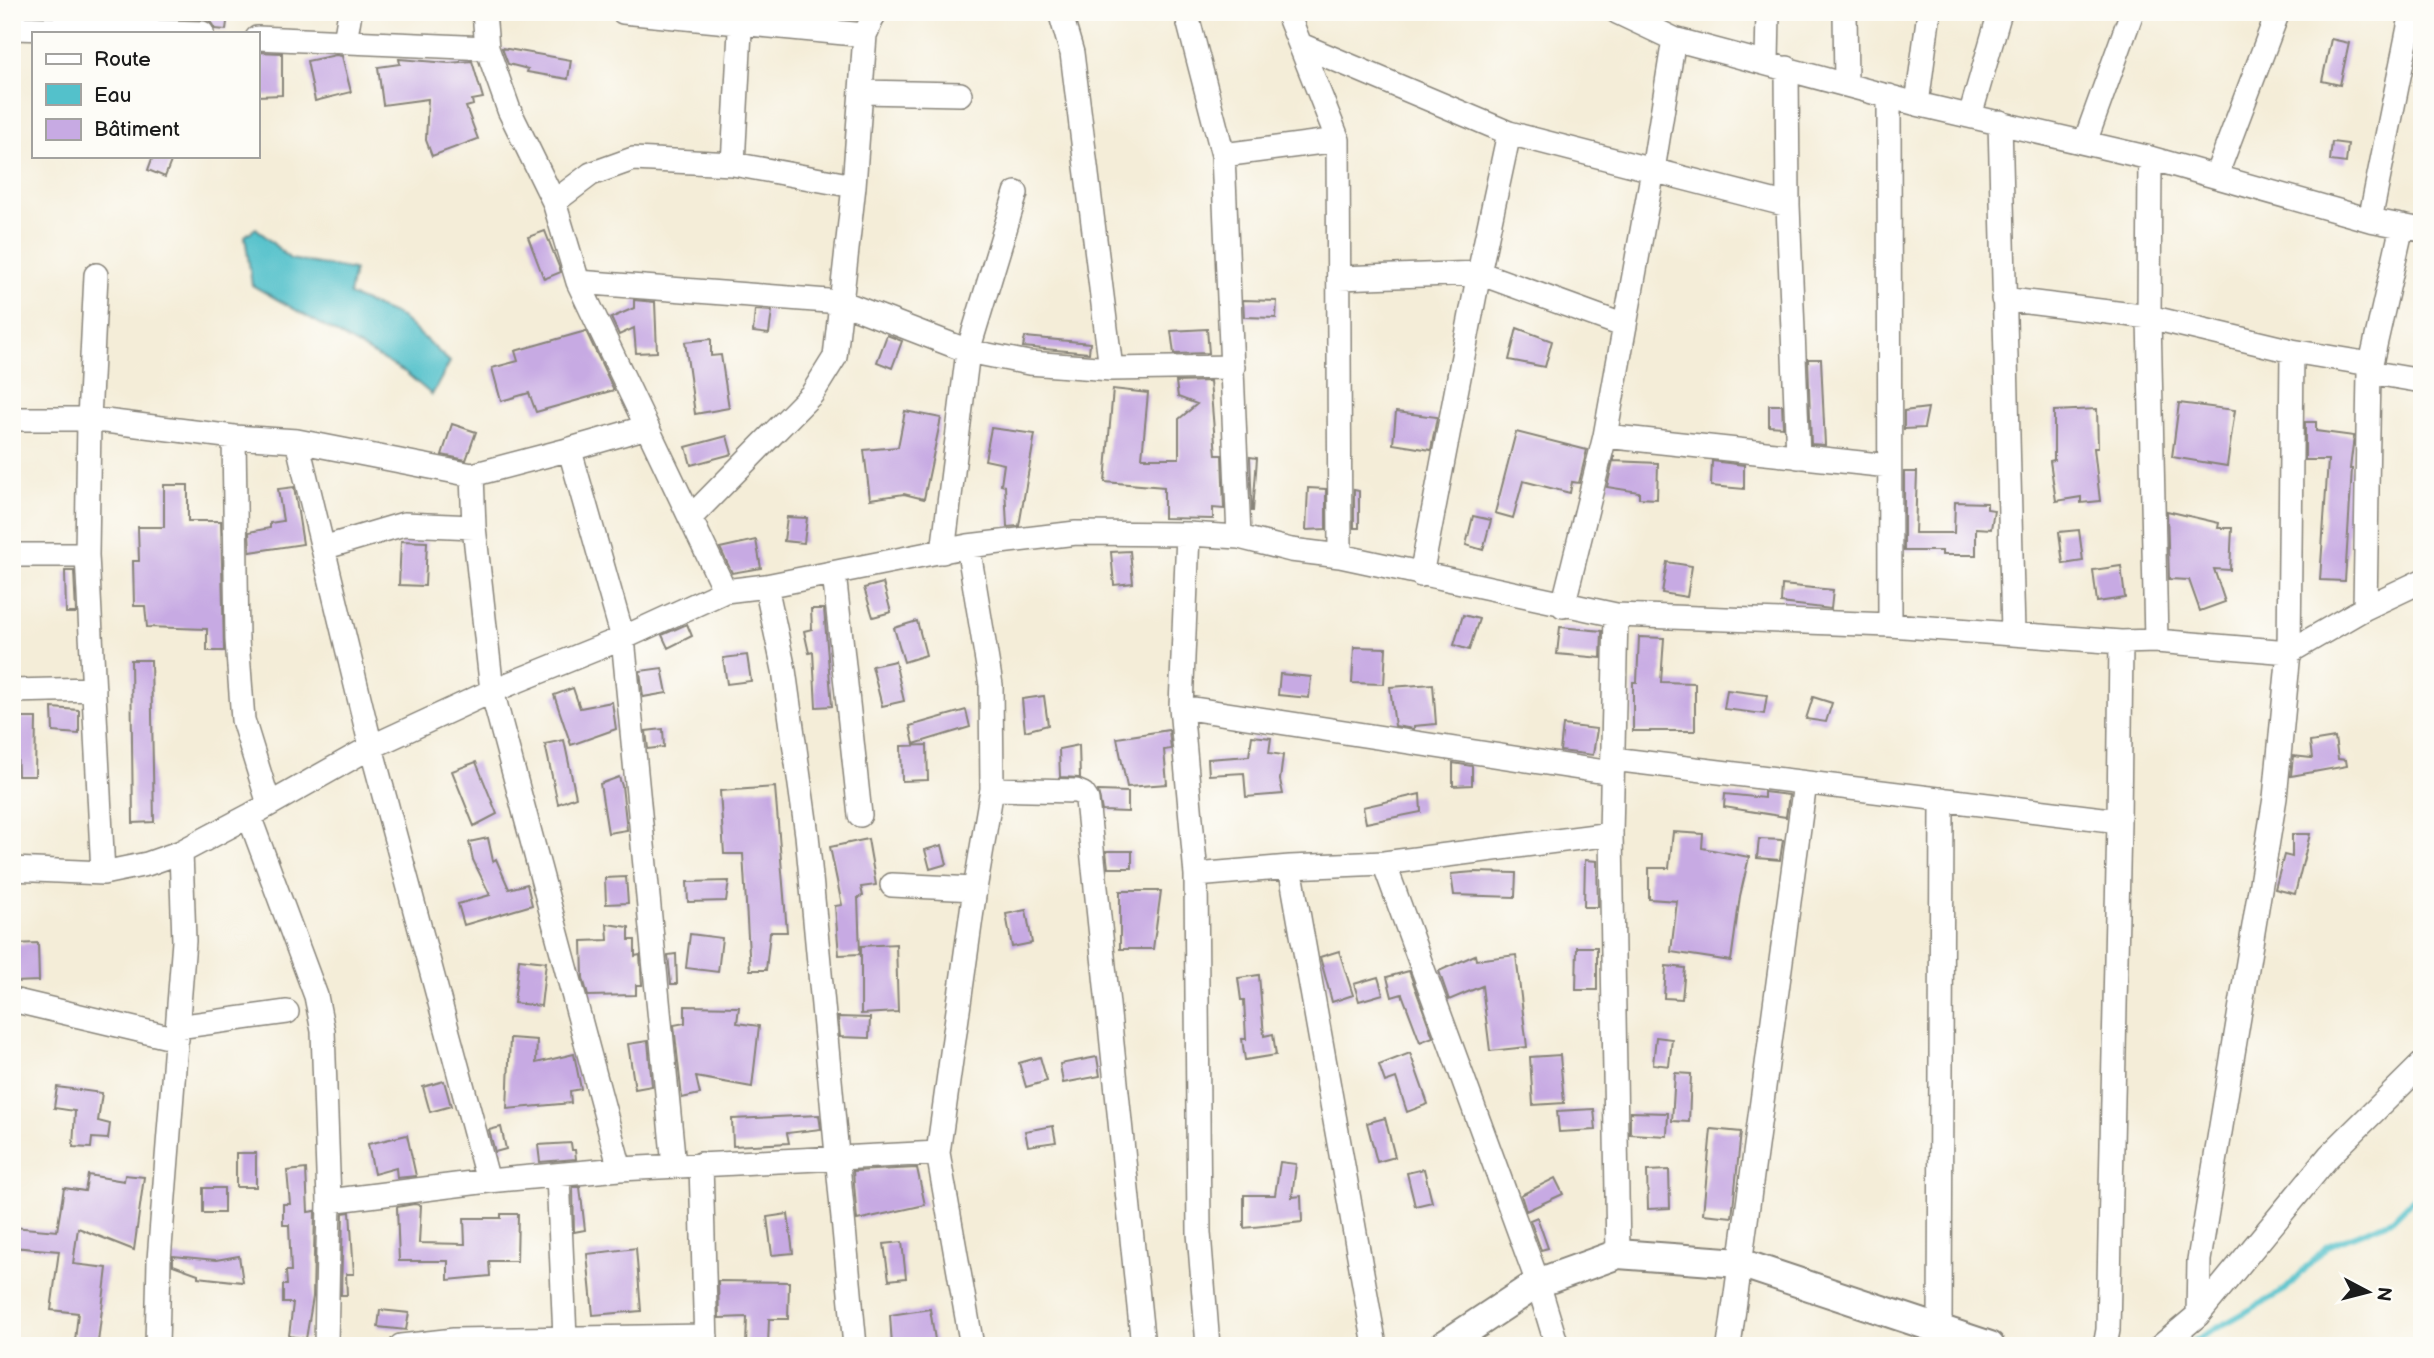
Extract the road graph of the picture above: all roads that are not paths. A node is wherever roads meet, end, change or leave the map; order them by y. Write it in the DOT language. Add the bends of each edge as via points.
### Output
graph roads {
  1 [pos="351,12"];
  2 [pos="484,12"];
  3 [pos="623,12"];
  4 [pos="875,12"];
  5 [pos="1059,12"];
  6 [pos="1186,12"];
  7 [pos="1287,12"];
  8 [pos="1768,12"];
  9 [pos="1845,12"];
  10 [pos="1929,12"];
  11 [pos="2000,12"];
  12 [pos="2132,12"];
  13 [pos="2278,12"];
  14 [pos="2412,12"];
  15 [pos="1626,14"];
  16 [pos="740,18"];
  17 [pos="12,28"];
  18 [pos="164,32"];
  19 [pos="865,35"];
  20 [pos="259,38"];
  21 [pos="1674,39"];
  22 [pos="345,42"];
  23 [pos="1301,45"];
  24 [pos="487,48"];
  25 [pos="1777,65"];
  26 [pos="1846,84"];
  27 [pos="861,92"];
  28 [pos="960,94"];
  29 [pos="1889,96"];
  30 [pos="1917,104"];
  31 [pos="1970,116"];
  32 [pos="2000,122"];
  33 [pos="1509,134"];
  34 [pos="1338,140"];
  35 [pos="2085,142"];
  36 [pos="1223,155"];
  37 [pos="2151,158"];
  38 [pos="733,164"];
  39 [pos="1653,170"];
  40 [pos="2216,176"];
  41 [pos="854,186"];
  42 [pos="1016,193"];
  43 [pos="554,202"];
  44 [pos="1788,205"];
  45 [pos="2370,220"];
  46 [pos="2412,228"];
  47 [pos="1479,273"];
  48 [pos="96,275"];
  49 [pos="1339,278"];
  50 [pos="579,282"];
  51 [pos="2003,299"];
  52 [pos="841,302"];
  53 [pos="2149,317"];
  54 [pos="1625,326"];
  55 [pos="968,351"];
  56 [pos="2292,351"];
  57 [pos="1233,367"];
  58 [pos="2369,368"];
  59 [pos="1111,369"];
  60 [pos="2422,381"];
  61 [pos="12,419"];
  62 [pos="89,419"];
  63 [pos="647,427"];
  64 [pos="1605,436"];
  65 [pos="234,437"];
  66 [pos="297,441"];
  67 [pos="567,450"];
  68 [pos="1798,457"];
  69 [pos="1889,466"];
  70 [pos="472,475"];
  71 [pos="690,518"];
  72 [pos="474,527"];
  73 [pos="1188,534"];
  74 [pos="1240,537"];
  75 [pos="968,546"];
  76 [pos="323,548"];
  77 [pos="943,552"];
  78 [pos="12,555"];
  79 [pos="87,555"];
  80 [pos="1340,556"];
  81 [pos="834,573"];
  82 [pos="1421,575"];
  83 [pos="2422,581"];
  84 [pos="766,586"];
  85 [pos="725,590"];
  86 [pos="1563,606"];
  87 [pos="2365,608"];
  88 [pos="1616,615"];
  89 [pos="1890,625"];
  90 [pos="2013,633"];
  91 [pos="623,638"];
  92 [pos="2155,641"];
  93 [pos="2121,642"];
  94 [pos="2289,652"];
  95 [pos="94,689"];
  96 [pos="12,691"];
  97 [pos="492,691"];
  98 [pos="1181,707"];
  99 [pos="371,747"];
  100 [pos="1613,766"];
  101 [pos="1805,783"];
  102 [pos="992,789"];
  103 [pos="1942,799"];
  104 [pos="270,804"];
  105 [pos="860,815"];
  106 [pos="250,816"];
  107 [pos="2119,821"];
  108 [pos="1611,834"];
  109 [pos="181,852"];
  110 [pos="1384,863"];
  111 [pos="1290,867"];
  112 [pos="12,869"];
  113 [pos="103,873"];
  114 [pos="1196,875"];
  115 [pos="892,885"];
  116 [pos="975,889"];
  117 [pos="12,1000"];
  118 [pos="287,1012"];
  119 [pos="177,1033"];
  120 [pos="2422,1064"];
  121 [pos="938,1153"];
  122 [pos="837,1157"];
  123 [pos="701,1164"];
  124 [pos="674,1166"];
  125 [pos="620,1169"];
  126 [pos="558,1175"];
  127 [pos="488,1181"];
  128 [pos="329,1201"];
  129 [pos="1618,1254"];
  130 [pos="1740,1263"];
  131 [pos="1538,1283"];
  132 [pos="2198,1315"];
  133 [pos="1940,1329"];
  134 [pos="565,1338"];
  135 [pos="706,1341"];
  136 [pos="454,1343"];
  137 [pos="157,1346"];
  138 [pos="326,1346"];
  139 [pos="401,1346"];
  140 [pos="855,1346"];
  141 [pos="972,1346"];
  142 [pos="1143,1346"];
  143 [pos="1208,1346"];
  144 [pos="1375,1346"];
  145 [pos="1443,1346"];
  146 [pos="1558,1346"];
  147 [pos="1729,1346"];
  148 [pos="1990,1346"];
  149 [pos="2105,1346"];
  150 [pos="2161,1346"];
  1 -- 22 [label="street"];
  2 -- 24 [label="street"];
  3 -- 16 [label="street"];
  4 -- 19 [label="street"];
  5 -- 59 [label="street" via="1072,53"];
  6 -- 36 [label="street"];
  7 -- 23 [label="street"];
  8 -- 25 [label="street"];
  9 -- 26 [label="street"];
  10 -- 30 [label="street"];
  11 -- 31 [label="street"];
  12 -- 35 [label="street"];
  13 -- 40 [label="street"];
  14 -- 45 [label="street"];
  15 -- 21 [label="street"];
  16 -- 19 [label="street"];
  16 -- 38 [label="street"];
  17 -- 18 [label="street"];
  19 -- 27 [label="street"];
  20 -- 22 [label="street"];
  21 -- 25 [label="street"];
  21 -- 39 [label="street"];
  22 -- 24 [label="street"];
  23 -- 33 [label="street"];
  23 -- 34 [label="street"];
  24 -- 43 [label="street" via="509,110"];
  25 -- 26 [label="street"];
  25 -- 44 [label="street"];
  26 -- 29 [label="street"];
  27 -- 28 [label="street"];
  27 -- 41 [label="street"];
  29 -- 30 [label="street"];
  29 -- 69 [label="street"];
  30 -- 31 [label="street"];
  31 -- 32 [label="street"];
  32 -- 35 [label="street"];
  32 -- 51 [label="street"];
  33 -- 39 [label="street"];
  33 -- 47 [label="street"];
  34 -- 36 [label="street"];
  34 -- 49 [label="street"];
  35 -- 37 [label="street"];
  36 -- 57 [label="street"];
  37 -- 40 [label="street"];
  37 -- 53 [label="street"];
  38 -- 41 [label="street"];
  38 -- 43 [label="street" via="633,159 592,174"];
  39 -- 44 [label="street"];
  39 -- 54 [label="street"];
  40 -- 45 [label="street"];
  41 -- 52 [label="street"];
  42 -- 55 [label="street"];
  43 -- 50 [label="street"];
  44 -- 68 [label="street"];
  45 -- 46 [label="street"];
  46 -- 58 [label="street"];
  47 -- 49 [label="street"];
  47 -- 54 [label="street"];
  47 -- 82 [label="street"];
  48 -- 62 [label="street"];
  49 -- 80 [label="street"];
  50 -- 52 [label="street"];
  50 -- 63 [label="street"];
  51 -- 53 [label="street"];
  51 -- 90 [label="street"];
  52 -- 55 [label="street"];
  52 -- 71 [label="street" via="835,357 812,394"];
  53 -- 56 [label="street"];
  53 -- 92 [label="street"];
  54 -- 64 [label="street"];
  55 -- 59 [label="street" via="1029,363"];
  55 -- 77 [label="street"];
  56 -- 58 [label="street"];
  56 -- 94 [label="street"];
  57 -- 59 [label="street"];
  57 -- 74 [label="street"];
  58 -- 60 [label="street"];
  58 -- 87 [label="street"];
  61 -- 62 [label="street"];
  62 -- 65 [label="street"];
  62 -- 79 [label="street"];
  63 -- 67 [label="street"];
  63 -- 71 [label="street"];
  64 -- 68 [label="street"];
  64 -- 86 [label="street"];
  65 -- 66 [label="street"];
  65 -- 104 [label="street" via="243,719"];
  66 -- 70 [label="street"];
  66 -- 76 [label="street"];
  67 -- 70 [label="street"];
  67 -- 91 [label="street"];
  68 -- 69 [label="street"];
  69 -- 89 [label="street"];
  70 -- 72 [label="street"];
  71 -- 85 [label="street"];
  72 -- 76 [label="street" via="404,524"];
  72 -- 97 [label="street"];
  73 -- 74 [label="street"];
  73 -- 75 [label="street" via="1076,533"];
  73 -- 98 [label="street"];
  74 -- 80 [label="street"];
  75 -- 77 [label="street"];
  75 -- 102 [label="street" via="991,685"];
  76 -- 99 [label="street"];
  77 -- 81 [label="street"];
  78 -- 79 [label="street"];
  79 -- 95 [label="street"];
  80 -- 82 [label="street"];
  81 -- 84 [label="street"];
  81 -- 105 [label="street"];
  82 -- 86 [label="street"];
  83 -- 87 [label="street"];
  84 -- 85 [label="street"];
  84 -- 122 [label="street" via="784,670 807,835"];
  85 -- 91 [label="street"];
  86 -- 88 [label="street"];
  87 -- 94 [label="street"];
  88 -- 89 [label="street"];
  88 -- 100 [label="street"];
  89 -- 90 [label="street"];
  90 -- 93 [label="street"];
  91 -- 97 [label="street"];
  91 -- 124 [label="street"];
  92 -- 93 [label="street"];
  92 -- 94 [label="street"];
  93 -- 107 [label="street"];
  94 -- 132 [label="street" via="2275,798 2199,1260"];
  95 -- 96 [label="street"];
  95 -- 113 [label="street"];
  97 -- 99 [label="street"];
  97 -- 125 [label="street"];
  98 -- 100 [label="street"];
  98 -- 114 [label="street"];
  99 -- 104 [label="street"];
  99 -- 127 [label="street"];
  100 -- 101 [label="street"];
  100 -- 108 [label="street"];
  101 -- 103 [label="street"];
  101 -- 130 [label="street"];
  102 -- 116 [label="street"];
  102 -- 142 [label="street" via="1076,791 1087,800"];
  103 -- 107 [label="street"];
  103 -- 133 [label="street"];
  104 -- 106 [label="street"];
  106 -- 109 [label="street"];
  106 -- 128 [label="street" via="323,1031"];
  107 -- 149 [label="street"];
  108 -- 110 [label="street"];
  108 -- 129 [label="street"];
  109 -- 113 [label="street"];
  109 -- 119 [label="street" via="184,941"];
  110 -- 111 [label="street"];
  110 -- 131 [label="street"];
  111 -- 114 [label="street"];
  111 -- 144 [label="street"];
  112 -- 113 [label="street"];
  114 -- 143 [label="street" via="1199,1233"];
  115 -- 116 [label="street"];
  116 -- 121 [label="street"];
  117 -- 119 [label="street"];
  118 -- 119 [label="street"];
  119 -- 137 [label="street"];
  120 -- 132 [label="street" via="2329,1156"];
  121 -- 122 [label="street"];
  121 -- 141 [label="street"];
  122 -- 123 [label="street"];
  122 -- 140 [label="street"];
  123 -- 124 [label="street"];
  123 -- 135 [label="street"];
  124 -- 125 [label="street"];
  125 -- 126 [label="street"];
  126 -- 127 [label="street"];
  126 -- 134 [label="street"];
  127 -- 128 [label="street"];
  128 -- 138 [label="street"];
  129 -- 130 [label="main road"];
  129 -- 131 [label="main road"];
  130 -- 133 [label="main road"];
  130 -- 147 [label="street"];
  131 -- 145 [label="main road"];
  131 -- 146 [label="street"];
  132 -- 150 [label="street"];
  133 -- 148 [label="main road"];
  134 -- 135 [label="street"];
  134 -- 136 [label="street"];
  136 -- 139 [label="street"];
}
